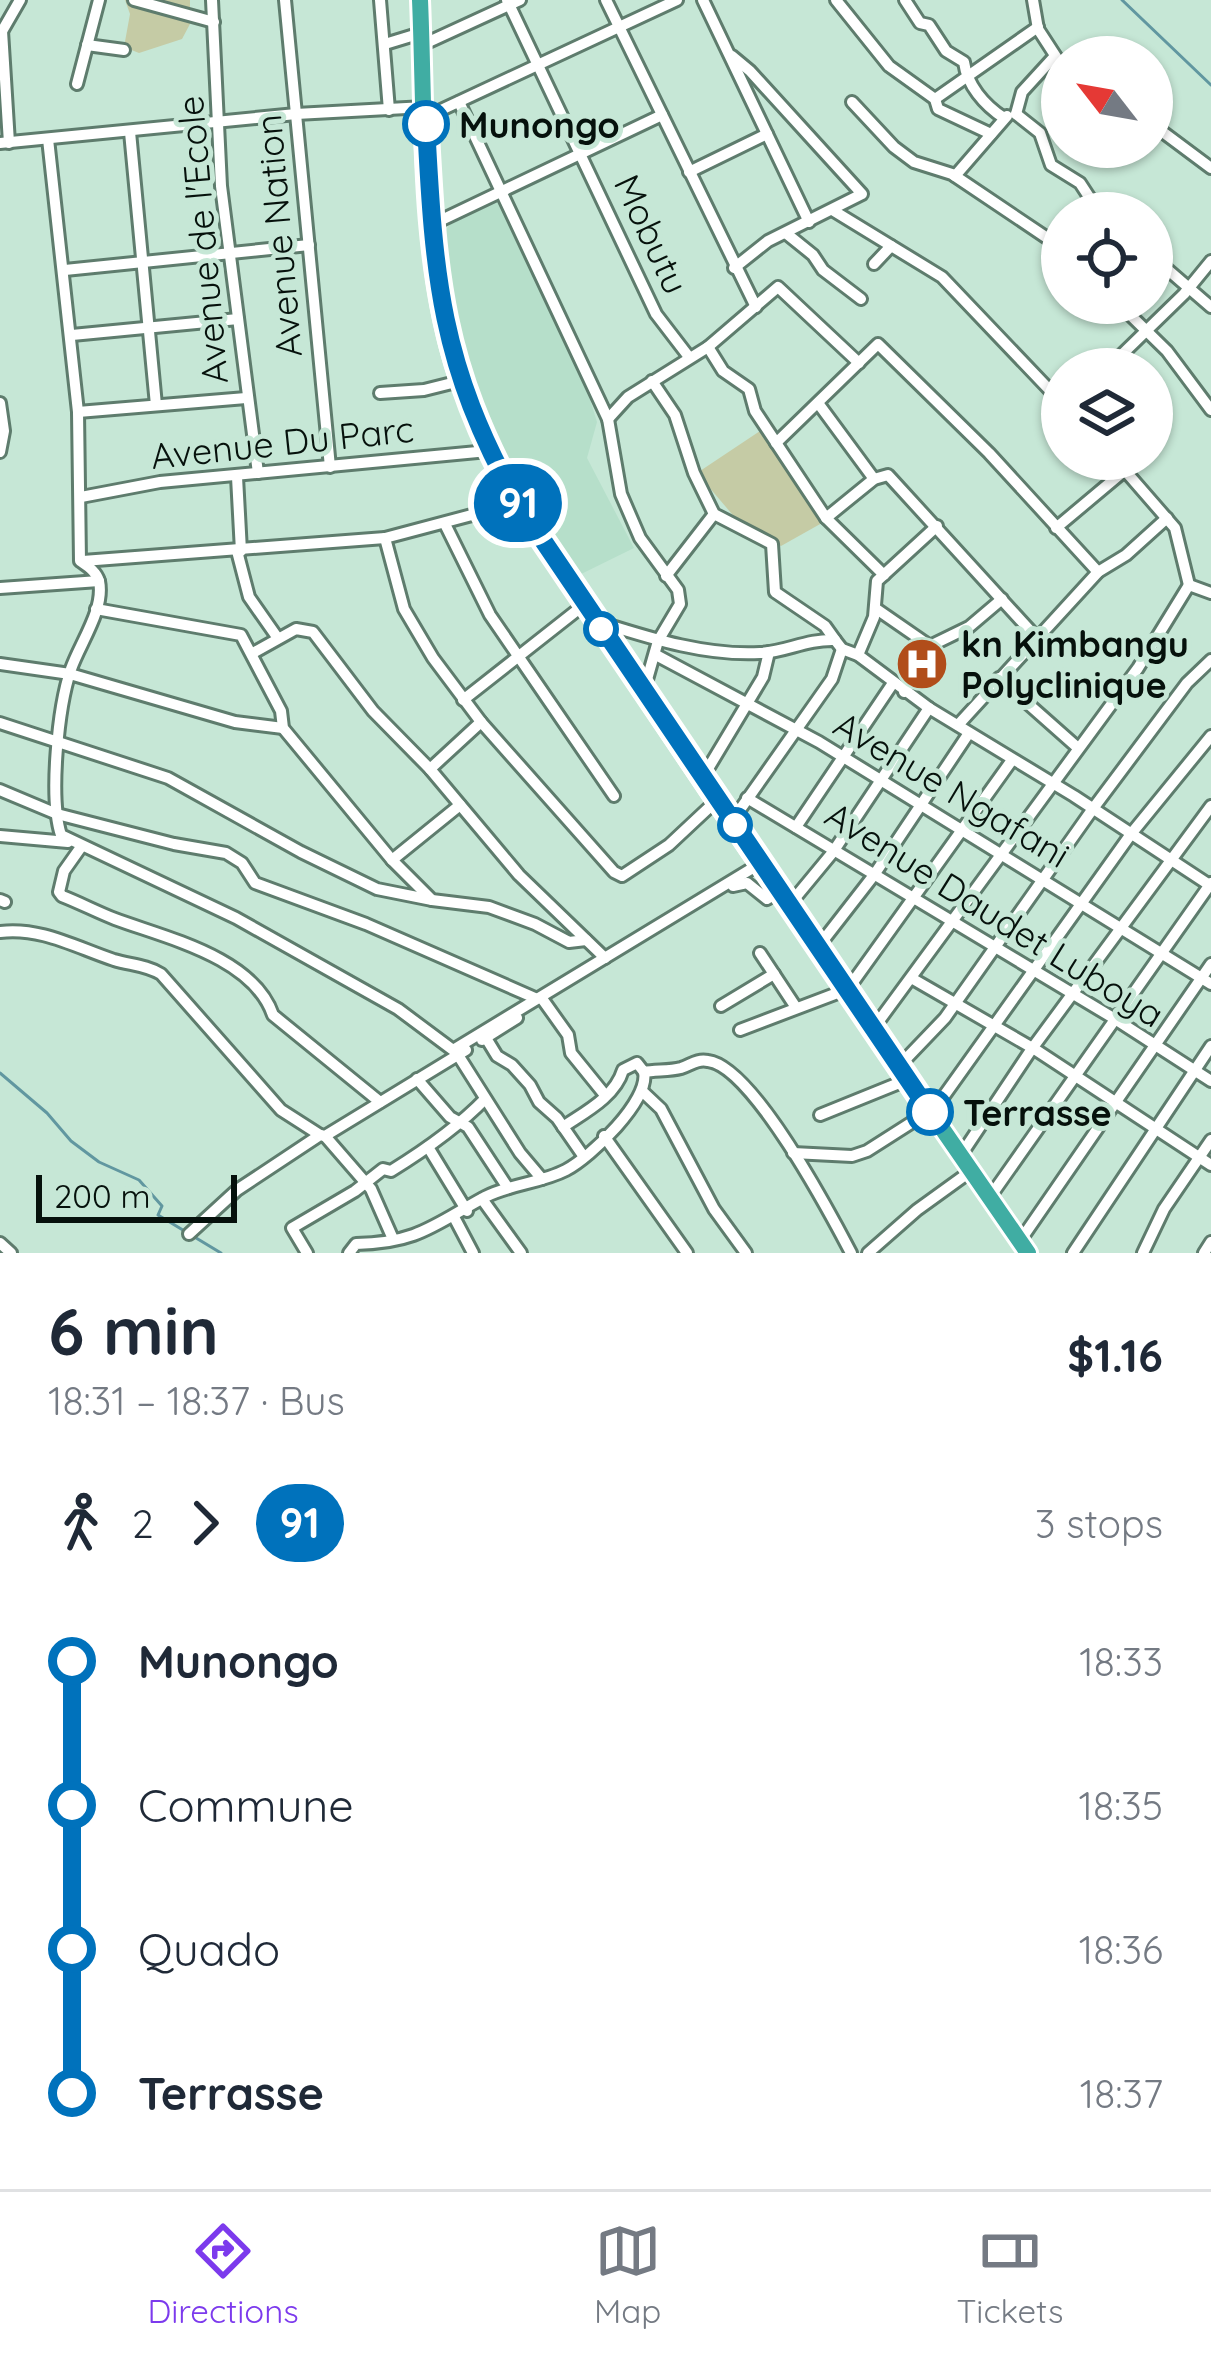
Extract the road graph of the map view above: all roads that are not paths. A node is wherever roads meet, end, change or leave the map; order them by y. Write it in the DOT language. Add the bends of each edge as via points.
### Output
graph roads {
  1 [pos="20,0"];
  2 [pos="99,0"];
  3 [pos="212,0"];
  4 [pos="284,0"];
  5 [pos="380,0"];
  6 [pos="420,0"];
  7 [pos="606,0"];
  8 [pos="677,0"];
  9 [pos="703,0"];
  10 [pos="836,0"];
  11 [pos="905,0"];
  12 [pos="1034,0"];
  13 [pos="143,1"];
  14 [pos="512,2"];
  15 [pos="214,22"];
  16 [pos="619,27"];
  17 [pos="1038,27"];
  18 [pos="1,33"];
  19 [pos="1043,36"];
  20 [pos="422,39"];
  21 [pos="385,44"];
  22 [pos="87,45"];
  23 [pos="124,50"];
  24 [pos="732,56"];
  25 [pos="540,65"];
  26 [pos="1041,76"];
  27 [pos="966,77"];
  28 [pos="77,84"];
  29 [pos="935,99"];
  30 [pos="459,102"];
  31 [pos="852,102"];
  32 [pos="389,110"];
  33 [pos="425,112"];
  34 [pos="296,114"];
  35 [pos="662,116"];
  36 [pos="1010,116"];
  37 [pos="220,122"];
  38 [pos="130,132"];
  39 [pos="767,134"];
  40 [pos="991,134"];
  41 [pos="48,139"];
  42 [pos="1173,140"];
  43 [pos="4,143"];
  44 [pos="580,153"];
  45 [pos="1211,168"];
  46 [pos="688,172"];
  47 [pos="955,176"];
  48 [pos="501,192"];
  49 [pos="1086,192"];
  50 [pos="834,211"];
  51 [pos="809,222"];
  52 [pos="431,225"];
  53 [pos="788,234"];
  54 [pos="1041,234"];
  55 [pos="309,244"];
  56 [pos="891,247"];
  57 [pos="231,254"];
  58 [pos="1211,261"];
  59 [pos="141,263"];
  60 [pos="874,264"];
  61 [pos="734,268"];
  62 [pos="65,270"];
  63 [pos="1173,274"];
  64 [pos="1188,289"];
  65 [pos="861,298"];
  66 [pos="755,307"];
  67 [pos="1211,307"];
  68 [pos="238,320"];
  69 [pos="1139,324"];
  70 [pos="147,327"];
  71 [pos="1146,331"];
  72 [pos="72,335"];
  73 [pos="708,347"];
  74 [pos="1129,348"];
  75 [pos="689,357"];
  76 [pos="859,363"];
  77 [pos="460,381"];
  78 [pos="652,381"];
  79 [pos="1041,381"];
  80 [pos="380,393"];
  81 [pos="246,398"];
  82 [pos="818,403"];
  83 [pos="156,405"];
  84 [pos="0,408"];
  85 [pos="1211,410"];
  86 [pos="78,412"];
  87 [pos="608,419"];
  88 [pos="776,443"];
  89 [pos="488,451"];
  90 [pos="0,452"];
  91 [pos="330,467"];
  92 [pos="258,473"];
  93 [pos="237,477"];
  94 [pos="874,479"];
  95 [pos="1112,480"];
  96 [pos="1133,480"];
  97 [pos="81,497"];
  98 [pos="517,502"];
  99 [pos="714,514"];
  100 [pos="826,518"];
  101 [pos="1167,518"];
  102 [pos="445,524"];
  103 [pos="937,526"];
  104 [pos="1056,528"];
  105 [pos="385,538"];
  106 [pos="239,551"];
  107 [pos="80,562"];
  108 [pos="1098,572"];
  109 [pos="884,575"];
  110 [pos="666,576"];
  111 [pos="99,581"];
  112 [pos="1189,585"];
  113 [pos="0,588"];
  114 [pos="1211,593"];
  115 [pos="1002,599"];
  116 [pos="585,604"];
  117 [pos="875,608"];
  118 [pos="96,609"];
  119 [pos="596,621"];
  120 [pos="277,637"];
  121 [pos="1036,637"];
  122 [pos="658,640"];
  123 [pos="839,645"];
  124 [pos="930,646"];
  125 [pos="769,652"];
  126 [pos="253,653"];
  127 [pos="656,655"];
  128 [pos="516,656"];
  129 [pos="859,656"];
  130 [pos="1211,660"];
  131 [pos="0,664"];
  132 [pos="70,674"];
  133 [pos="999,678"];
  134 [pos="898,688"];
  135 [pos="644,690"];
  136 [pos="463,700"];
  137 [pos="744,706"];
  138 [pos="928,708"];
  139 [pos="481,722"];
  140 [pos="0,723"];
  141 [pos="958,724"];
  142 [pos="283,728"];
  143 [pos="795,732"];
  144 [pos="970,733"];
  145 [pos="1211,736"];
  146 [pos="58,744"];
  147 [pos="1078,748"];
  148 [pos="842,758"];
  149 [pos="1012,760"];
  150 [pos="430,769"];
  151 [pos="703,777"];
  152 [pos="882,780"];
  153 [pos="1054,784"];
  154 [pos="0,790"];
  155 [pos="614,796"];
  156 [pos="747,798"];
  157 [pos="716,801"];
  158 [pos="922,804"];
  159 [pos="460,806"];
  160 [pos="1211,806"];
  161 [pos="1092,810"];
  162 [pos="57,814"];
  163 [pos="732,821"];
  164 [pos="796,827"];
  165 [pos="962,828"];
  166 [pos="1131,834"];
  167 [pos="0,836"];
  168 [pos="75,844"];
  169 [pos="833,852"];
  170 [pos="1004,853"];
  171 [pos="1170,859"];
  172 [pos="392,860"];
  173 [pos="761,863"];
  174 [pos="874,875"];
  175 [pos="1044,879"];
  176 [pos="1211,885"];
  177 [pos="785,897"];
  178 [pos="914,898"];
  179 [pos="432,901"];
  180 [pos="1083,904"];
  181 [pos="954,923"];
  182 [pos="1123,927"];
  183 [pos="0,932"];
  184 [pos="586,940"];
  185 [pos="818,946"];
  186 [pos="995,947"];
  187 [pos="1161,951"];
  188 [pos="760,953"];
  189 [pos="605,958"];
  190 [pos="1211,964"];
  191 [pos="1032,970"];
  192 [pos="774,974"];
  193 [pos="913,979"];
  194 [pos="1206,981"];
  195 [pos="848,988"];
  196 [pos="1074,995"];
  197 [pos="539,999"];
  198 [pos="953,1005"];
  199 [pos="721,1006"];
  200 [pos="795,1006"];
  201 [pos="1115,1018"];
  202 [pos="994,1028"];
  203 [pos="873,1029"];
  204 [pos="740,1030"];
  205 [pos="486,1038"];
  206 [pos="1152,1046"];
  207 [pos="1211,1046"];
  208 [pos="1031,1050"];
  209 [pos="458,1055"];
  210 [pos="1194,1070"];
  211 [pos="905,1071"];
  212 [pos="644,1072"];
  213 [pos="1073,1076"];
  214 [pos="417,1079"];
  215 [pos="1211,1081"];
  216 [pos="643,1092"];
  217 [pos="605,1095"];
  218 [pos="485,1099"];
  219 [pos="380,1102"];
  220 [pos="1113,1102"];
  221 [pos="930,1112"];
  222 [pos="820,1115"];
  223 [pos="460,1124"];
  224 [pos="563,1127"];
  225 [pos="1154,1129"];
  226 [pos="323,1135"];
  227 [pos="604,1136"];
  228 [pos="1211,1140"];
  229 [pos="428,1147"];
  230 [pos="793,1153"];
  231 [pos="584,1157"];
  232 [pos="1199,1157"];
  233 [pos="966,1163"];
  234 [pos="1211,1165"];
  235 [pos="542,1179"];
  236 [pos="367,1183"];
  237 [pos="508,1188"];
  238 [pos="990,1197"];
  239 [pos="482,1198"];
  240 [pos="467,1211"];
  241 [pos="454,1217"];
  242 [pos="189,1234"];
  243 [pos="410,1238"];
  244 [pos="393,1239"];
  245 [pos="1211,1242"];
  246 [pos="0,1244"];
  247 [pos="1024,1247"];
  248 [pos="379,1248"];
  249 [pos="11,1253"];
  250 [pos="307,1253"];
  251 [pos="349,1253"];
  252 [pos="416,1253"];
  253 [pos="473,1253"];
  254 [pos="521,1253"];
  255 [pos="687,1253"];
  256 [pos="746,1253"];
  257 [pos="851,1253"];
  258 [pos="868,1253"];
  259 [pos="1073,1253"];
  260 [pos="1143,1253"];
  261 [pos="1204,1253"];
  1 -- 18 [label="street"];
  2 -- 22 [label="street"];
  3 -- 15 [label="street, Avenue de l'Ecole"];
  4 -- 34 [label="street, Avenue Nation"];
  5 -- 21 [label="street"];
  6 -- 20 [label="highway"];
  7 -- 16 [label="street"];
  8 -- 16 [label="street"];
  9 -- 24 [label="street"];
  10 -- 29 [label="street" via="889,66"];
  11 -- 27 [label="street" via="964,62"];
  12 -- 17 [label="street"];
  13 -- 15 [label="street"];
  14 -- 20 [label="street"];
  14 -- 25 [label="street, Mobutu"];
  15 -- 37 [label="street, Avenue de l'Ecole"];
  16 -- 25 [label="street"];
  16 -- 35 [label="street"];
  17 -- 19 [label="street"];
  17 -- 27 [label="street"];
  18 -- 43 [label="street"];
  20 -- 21 [label="street"];
  20 -- 33 [label="highway"];
  21 -- 32 [label="street"];
  22 -- 23 [label="street"];
  22 -- 28 [label="street"];
  24 -- 39 [label="street"];
  24 -- 50 [label="street" via="859,189 861,197"];
  25 -- 30 [label="street"];
  25 -- 44 [label="street, Mobutu"];
  26 -- 36 [label="street"];
  27 -- 29 [label="street"];
  27 -- 36 [label="street" via="984,103"];
  29 -- 40 [label="street" via="938,109"];
  30 -- 33 [label="street"];
  30 -- 48 [label="street"];
  31 -- 47 [label="street" via="914,162"];
  32 -- 33 [label="street"];
  32 -- 34 [label="street"];
  33 -- 52 [label="highway"];
  34 -- 37 [label="street"];
  34 -- 55 [label="street, Avenue Nation"];
  35 -- 44 [label="street"];
  35 -- 46 [label="street"];
  36 -- 40 [label="street"];
  36 -- 49 [label="street" via="1040,133 1048,163"];
  37 -- 38 [label="street"];
  37 -- 57 [label="street, Avenue de l'Ecole"];
  38 -- 41 [label="street"];
  38 -- 59 [label="street"];
  39 -- 46 [label="street"];
  39 -- 51 [label="street"];
  40 -- 47 [label="street"];
  41 -- 43 [label="street"];
  41 -- 62 [label="street"];
  42 -- 45 [label="street"];
  44 -- 48 [label="street"];
  44 -- 75 [label="street, Mobutu" via="656,314"];
  46 -- 61 [label="street"];
  47 -- 54 [label="street"];
  48 -- 52 [label="street"];
  48 -- 87 [label="street"];
  50 -- 51 [label="street"];
  50 -- 56 [label="street"];
  51 -- 53 [label="street"];
  52 -- 77 [label="highway" via="440,308"];
  53 -- 61 [label="street"];
  53 -- 65 [label="street"];
  55 -- 57 [label="street"];
  55 -- 91 [label="street, Avenue Nation"];
  56 -- 60 [label="street"];
  56 -- 79 [label="street" via="950,284"];
  57 -- 59 [label="street"];
  57 -- 68 [label="street, Avenue de l'Ecole"];
  58 -- 64 [label="street"];
  59 -- 62 [label="street"];
  59 -- 70 [label="street"];
  61 -- 66 [label="street"];
  62 -- 72 [label="street"];
  63 -- 64 [label="street"];
  64 -- 67 [label="street"];
  64 -- 71 [label="street"];
  66 -- 73 [label="street"];
  66 -- 76 [label="street" via="778,286"];
  68 -- 70 [label="street"];
  68 -- 81 [label="street, Avenue de l'Ecole"];
  69 -- 71 [label="street"];
  70 -- 72 [label="street"];
  70 -- 83 [label="street"];
  71 -- 74 [label="street"];
  71 -- 85 [label="street"];
  72 -- 86 [label="street"];
  73 -- 75 [label="street"];
  73 -- 88 [label="street" via="718,367 749,389"];
  75 -- 78 [label="street"];
  76 -- 82 [label="street"];
  76 -- 104 [label="street" via="878,344"];
  77 -- 80 [label="street"];
  77 -- 89 [label="highway"];
  78 -- 87 [label="street"];
  78 -- 99 [label="street" via="675,416"];
  81 -- 83 [label="street"];
  81 -- 92 [label="street, Avenue de l'Ecole"];
  82 -- 88 [label="street"];
  82 -- 94 [label="street"];
  83 -- 86 [label="street"];
  84 -- 90 [label="street"];
  86 -- 97 [label="street"];
  87 -- 110 [label="street" via="621,494"];
  88 -- 100 [label="street"];
  89 -- 91 [label="street, Avenue Du Parc"];
  89 -- 98 [label="highway"];
  91 -- 92 [label="street, Avenue Du Parc"];
  92 -- 93 [label="street, Avenue Du Parc"];
  93 -- 97 [label="street, Avenue Du Parc"];
  93 -- 106 [label="street"];
  94 -- 100 [label="street"];
  94 -- 103 [label="street" via="888,475"];
  95 -- 104 [label="street"];
  96 -- 101 [label="street"];
  97 -- 107 [label="street"];
  98 -- 102 [label="street"];
  98 -- 116 [label="highway"];
  99 -- 110 [label="street"];
  99 -- 123 [label="street" via="772,544 775,592"];
  100 -- 109 [label="street"];
  101 -- 108 [label="street"];
  101 -- 112 [label="street"];
  102 -- 105 [label="street"];
  102 -- 128 [label="street"];
  103 -- 109 [label="street"];
  103 -- 115 [label="street"];
  104 -- 108 [label="street"];
  105 -- 106 [label="street"];
  105 -- 136 [label="street" via="404,609"];
  106 -- 107 [label="street"];
  106 -- 120 [label="street" via="249,597"];
  107 -- 111 [label="street"];
  108 -- 121 [label="street"];
  109 -- 117 [label="street"];
  110 -- 122 [label="street" via="681,598"];
  111 -- 113 [label="street"];
  111 -- 118 [label="street"];
  112 -- 114 [label="street"];
  112 -- 147 [label="street"];
  115 -- 121 [label="street"];
  115 -- 124 [label="street"];
  116 -- 119 [label="highway"];
  116 -- 128 [label="street"];
  117 -- 124 [label="street"];
  117 -- 129 [label="street"];
  118 -- 126 [label="street" via="237,633"];
  118 -- 132 [label="street"];
  119 -- 122 [label="street"];
  119 -- 135 [label="highway"];
  120 -- 126 [label="street"];
  120 -- 150 [label="street" via="313,632"];
  121 -- 133 [label="street"];
  122 -- 125 [label="street"];
  122 -- 127 [label="street"];
  123 -- 125 [label="street" via="804,640"];
  123 -- 129 [label="street"];
  123 -- 143 [label="street" via="832,679"];
  124 -- 134 [label="street"];
  125 -- 137 [label="street"];
  126 -- 142 [label="street"];
  127 -- 135 [label="street"];
  127 -- 137 [label="street, Avenue Ngafani"];
  128 -- 136 [label="street"];
  128 -- 155 [label="street"];
  129 -- 134 [label="street"];
  130 -- 161 [label="street"];
  131 -- 132 [label="street"];
  132 -- 142 [label="street"];
  132 -- 146 [label="street"];
  133 -- 141 [label="street"];
  133 -- 147 [label="street"];
  134 -- 138 [label="street"];
  134 -- 148 [label="street"];
  135 -- 151 [label="highway"];
  136 -- 139 [label="street"];
  137 -- 143 [label="street, Avenue Ngafani"];
  137 -- 151 [label="street"];
  138 -- 141 [label="street"];
  138 -- 152 [label="street"];
  139 -- 150 [label="street"];
  139 -- 157 [label="street" via="622,876"];
  140 -- 146 [label="street"];
  141 -- 144 [label="street"];
  142 -- 172 [label="street"];
  143 -- 148 [label="street, Avenue Ngafani"];
  143 -- 156 [label="street"];
  144 -- 149 [label="street"];
  144 -- 158 [label="street"];
  145 -- 166 [label="street"];
  146 -- 162 [label="street"];
  146 -- 179 [label="street" via="168,778 377,889"];
  147 -- 153 [label="street"];
  148 -- 152 [label="street, Avenue Ngafani"];
  148 -- 164 [label="street"];
  149 -- 153 [label="street"];
  149 -- 165 [label="street"];
  150 -- 159 [label="street"];
  151 -- 157 [label="highway"];
  152 -- 158 [label="street, Avenue Ngafani"];
  152 -- 169 [label="street"];
  153 -- 161 [label="street"];
  153 -- 170 [label="street"];
  154 -- 162 [label="street"];
  156 -- 163 [label="street"];
  156 -- 164 [label="street, Avenue Daudet Luboya"];
  157 -- 163 [label="highway"];
  158 -- 165 [label="street, Avenue Ngafani"];
  158 -- 174 [label="street"];
  159 -- 172 [label="street"];
  159 -- 184 [label="street"];
  160 -- 171 [label="street"];
  161 -- 166 [label="street"];
  161 -- 175 [label="street"];
  162 -- 168 [label="street" via="59,832"];
  162 -- 197 [label="street" via="230,854 255,883"];
  163 -- 173 [label="highway"];
  164 -- 169 [label="street, Avenue Daudet Luboya"];
  165 -- 170 [label="street, Avenue Ngafani"];
  165 -- 178 [label="street"];
  166 -- 171 [label="street"];
  166 -- 180 [label="street"];
  167 -- 168 [label="street"];
  168 -- 197 [label="street" via="236,918 453,1050"];
  168 -- 219 [label="street" via="62,896 183,940 223,964"];
  169 -- 174 [label="street, Avenue Daudet Luboya"];
  169 -- 177 [label="street"];
  170 -- 175 [label="street, Avenue Ngafani"];
  170 -- 181 [label="street"];
  171 -- 176 [label="street"];
  171 -- 182 [label="street"];
  172 -- 179 [label="street"];
  173 -- 177 [label="highway"];
  173 -- 189 [label="street"];
  174 -- 178 [label="street, Avenue Daudet Luboya"];
  174 -- 185 [label="street"];
  175 -- 180 [label="street, Avenue Ngafani"];
  175 -- 186 [label="street"];
  176 -- 187 [label="street"];
  177 -- 185 [label="highway"];
  177 -- 197 [label="street" via="767,899 743,882"];
  178 -- 181 [label="street, Avenue Daudet Luboya"];
  178 -- 195 [label="street"];
  179 -- 184 [label="street" via="489,907 569,942"];
  180 -- 182 [label="street, Avenue Ngafani"];
  180 -- 191 [label="street"];
  181 -- 186 [label="street, Avenue Daudet Luboya"];
  181 -- 193 [label="street"];
  182 -- 187 [label="street, Avenue Ngafani"];
  182 -- 196 [label="street"];
  183 -- 226 [label="street" via="26,929 150,967 281,1110"];
  184 -- 189 [label="street"];
  185 -- 195 [label="highway"];
  186 -- 191 [label="street, Avenue Daudet Luboya"];
  186 -- 198 [label="street"];
  187 -- 194 [label="street, Avenue Ngafani"];
  187 -- 201 [label="street"];
  188 -- 192 [label="street"];
  189 -- 197 [label="street"];
  190 -- 194 [label="street"];
  191 -- 196 [label="street, Avenue Daudet Luboya"];
  191 -- 202 [label="street"];
  192 -- 199 [label="street"];
  192 -- 200 [label="street"];
  193 -- 198 [label="street"];
  193 -- 203 [label="street"];
  194 -- 206 [label="street"];
  195 -- 200 [label="street"];
  195 -- 203 [label="highway"];
  196 -- 201 [label="street, Avenue Daudet Luboya"];
  196 -- 208 [label="street"];
  197 -- 205 [label="street"];
  197 -- 217 [label="street"];
  198 -- 202 [label="street"];
  198 -- 211 [label="street"];
  200 -- 204 [label="street"];
  201 -- 206 [label="street, Avenue Daudet Luboya"];
  201 -- 213 [label="street"];
  202 -- 208 [label="street"];
  202 -- 221 [label="street"];
  203 -- 211 [label="highway"];
  205 -- 209 [label="street"];
  205 -- 224 [label="street"];
  206 -- 210 [label="street, Avenue Daudet Luboya"];
  206 -- 220 [label="street"];
  207 -- 210 [label="street"];
  208 -- 213 [label="street"];
  208 -- 233 [label="street"];
  209 -- 214 [label="street"];
  209 -- 218 [label="street"];
  210 -- 215 [label="street, Avenue Daudet Luboya"];
  210 -- 225 [label="street"];
  211 -- 221 [label="highway"];
  211 -- 222 [label="street"];
  212 -- 216 [label="street"];
  212 -- 217 [label="street" via="638,1063 623,1070"];
  212 -- 230 [label="street" via="719,1064"];
  213 -- 220 [label="street"];
  213 -- 238 [label="street"];
  214 -- 219 [label="street"];
  214 -- 223 [label="street"];
  216 -- 227 [label="street"];
  216 -- 256 [label="street" via="661,1109"];
  217 -- 224 [label="street"];
  218 -- 223 [label="street"];
  218 -- 235 [label="street"];
  219 -- 226 [label="street"];
  220 -- 225 [label="street"];
  220 -- 247 [label="street"];
  221 -- 230 [label="street" via="851,1156"];
  221 -- 233 [label="highway"];
  223 -- 229 [label="street"];
  223 -- 237 [label="street"];
  224 -- 231 [label="street"];
  225 -- 232 [label="street"];
  225 -- 259 [label="street"];
  226 -- 236 [label="street"];
  226 -- 242 [label="street" via="237,1190"];
  227 -- 231 [label="street"];
  227 -- 255 [label="street"];
  228 -- 232 [label="street"];
  229 -- 236 [label="street"];
  229 -- 240 [label="street"];
  230 -- 257 [label="street"];
  231 -- 235 [label="street"];
  232 -- 234 [label="street"];
  232 -- 260 [label="street"];
  233 -- 238 [label="highway"];
  233 -- 258 [label="street"];
  235 -- 237 [label="street"];
  236 -- 244 [label="street"];
  236 -- 250 [label="street" via="292,1228"];
  237 -- 239 [label="street"];
  238 -- 247 [label="highway"];
  239 -- 240 [label="street"];
  239 -- 254 [label="street"];
  240 -- 241 [label="street"];
  241 -- 243 [label="street"];
  241 -- 253 [label="street"];
  243 -- 244 [label="street"];
  243 -- 252 [label="street"];
  244 -- 248 [label="street"];
  245 -- 261 [label="street"];
  246 -- 249 [label="street"];
  248 -- 251 [label="street" via="356,1244"];
}
